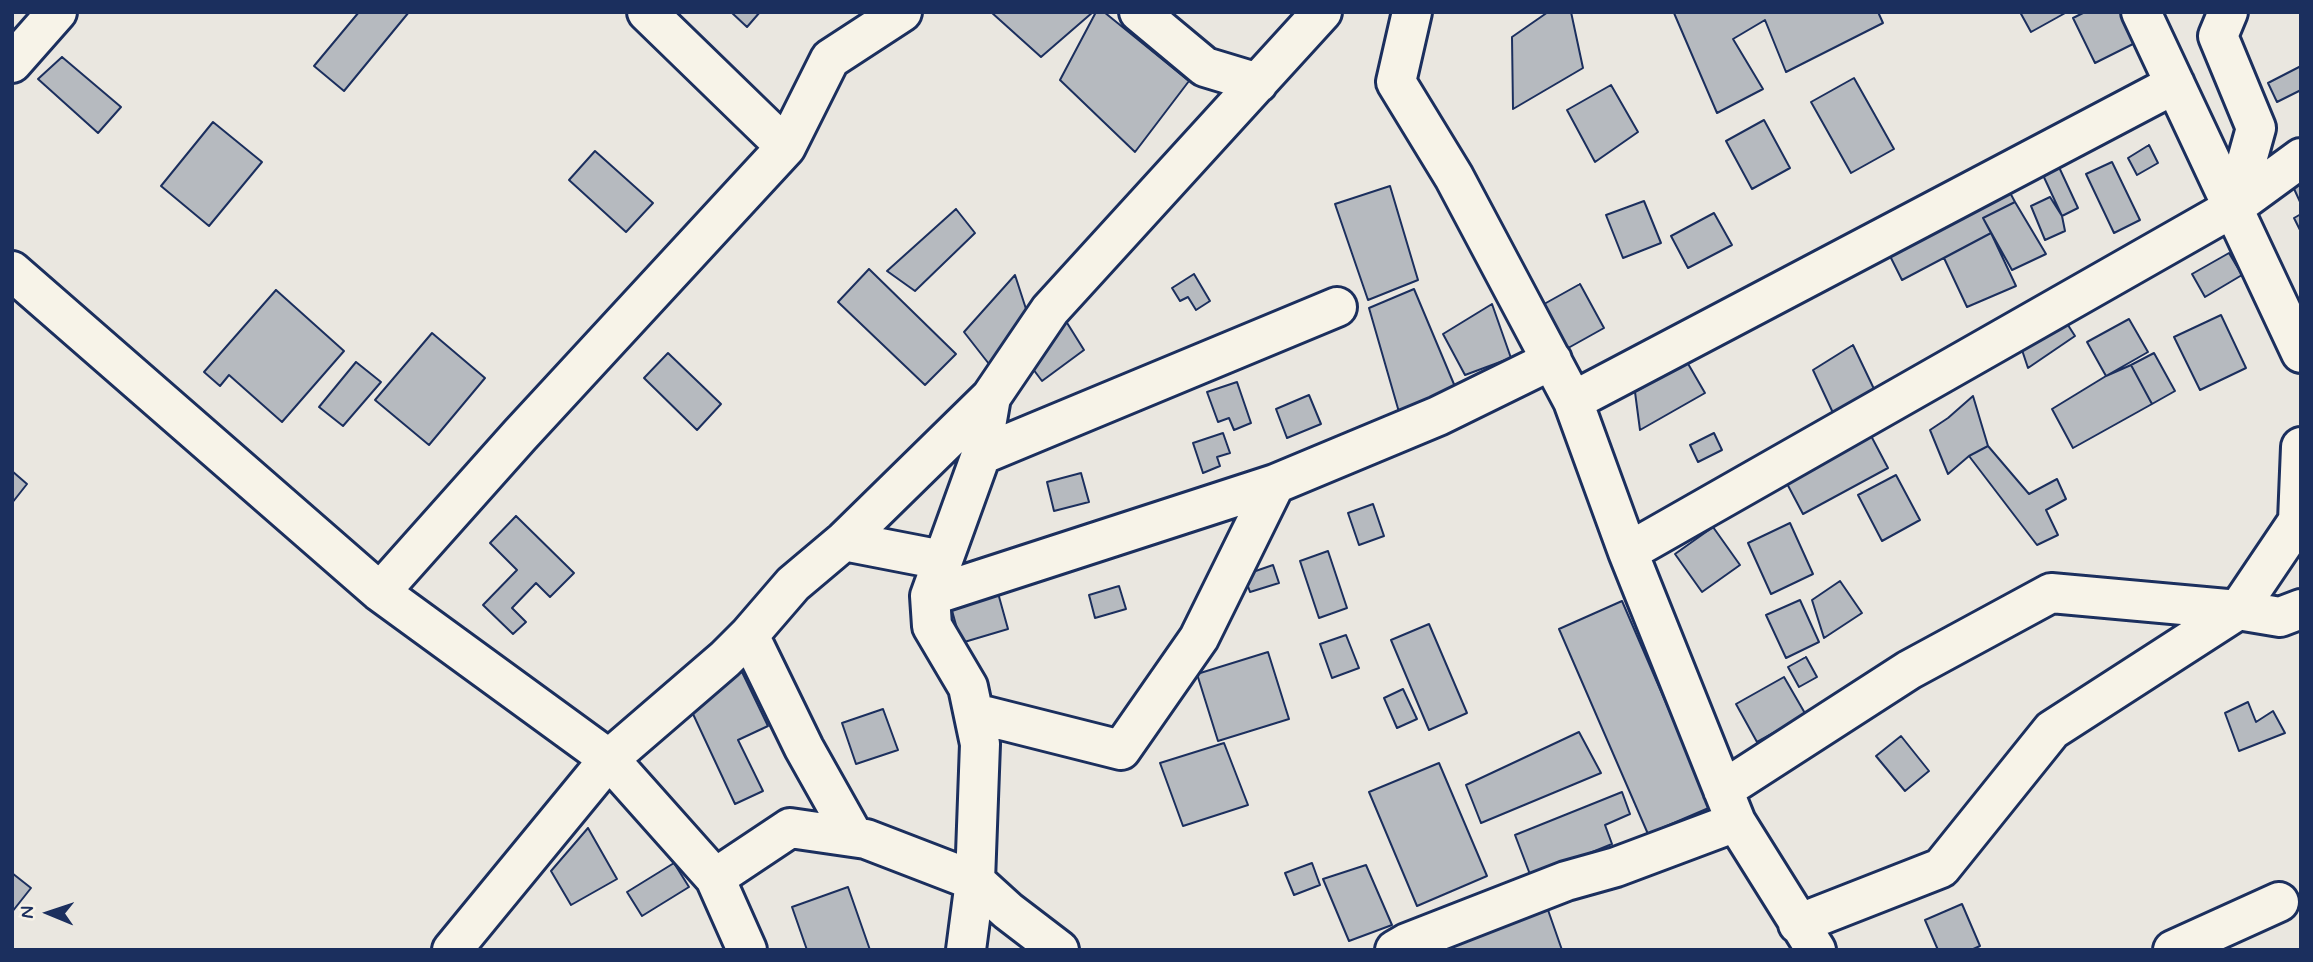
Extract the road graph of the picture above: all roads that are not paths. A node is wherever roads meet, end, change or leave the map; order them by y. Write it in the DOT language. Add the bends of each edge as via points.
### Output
graph roads {
  1 [pos="57,12"];
  2 [pos="647,12"];
  3 [pos="902,12"];
  4 [pos="1139,12"];
  5 [pos="1322,12"];
  6 [pos="1412,12"];
  7 [pos="2141,12"];
  8 [pos="2228,12"];
  9 [pos="12,63"];
  10 [pos="1205,67"];
  11 [pos="1258,83"];
  12 [pos="2175,84"];
  13 [pos="1224,120"];
  14 [pos="786,147"];
  15 [pos="2301,158"];
  16 [pos="2234,207"];
  17 [pos="12,271"];
  18 [pos="1337,307"];
  19 [pos="2301,353"];
  20 [pos="1552,360"];
  21 [pos="991,397"];
  22 [pos="1573,401"];
  23 [pos="2301,447"];
  24 [pos="981,455"];
  25 [pos="1275,484"];
  26 [pos="844,541"];
  27 [pos="1628,552"];
  28 [pos="942,560"];
  29 [pos="380,592"];
  30 [pos="930,596"];
  31 [pos="2301,609"];
  32 [pos="2238,610"];
  33 [pos="749,635"];
  34 [pos="974,713"];
  35 [pos="609,759"];
  36 [pos="1729,806"];
  37 [pos="854,837"];
  38 [pos="715,878"];
  39 [pos="975,881"];
  40 [pos="2279,902"];
  41 [pos="1807,937"];
  42 [pos="452,950"];
  43 [pos="747,950"];
  44 [pos="966,950"];
  45 [pos="1059,950"];
  46 [pos="1395,950"];
  47 [pos="2173,950"];
  1 -- 9 [label="street"];
  2 -- 14 [label="street"];
  3 -- 14 [label="street" via="830,59"];
  4 -- 10 [label="street"];
  5 -- 11 [label="street"];
  6 -- 20 [label="street" via="1396,82 1454,177"];
  7 -- 12 [label="street"];
  8 -- 16 [label="street" via="2218,36 2256,128"];
  10 -- 11 [label="street"];
  10 -- 13 [label="street"];
  11 -- 13 [label="street"];
  12 -- 16 [label="street"];
  12 -- 22 [label="street"];
  13 -- 21 [label="street" via="1050,310"];
  14 -- 29 [label="street"];
  15 -- 16 [label="street"];
  16 -- 19 [label="street"];
  16 -- 27 [label="street"];
  17 -- 29 [label="street"];
  18 -- 24 [label="street"];
  20 -- 22 [label="street"];
  20 -- 25 [label="street" via="1438,416"];
  21 -- 24 [label="street"];
  21 -- 26 [label="street"];
  22 -- 27 [label="street"];
  23 -- 32 [label="street" via="2298,521"];
  24 -- 28 [label="street"];
  25 -- 30 [label="street"];
  25 -- 34 [label="street" via="1199,638 1121,750"];
  26 -- 28 [label="street"];
  26 -- 33 [label="street" via="793,584"];
  27 -- 36 [label="street"];
  28 -- 30 [label="street"];
  29 -- 35 [label="street"];
  30 -- 34 [label="street" via="932,626 968,687"];
  31 -- 32 [label="street" via="2280,617"];
  32 -- 36 [label="street" via="2051,593 1909,670"];
  32 -- 41 [label="street" via="2052,730 1941,867"];
  33 -- 35 [label="street"];
  33 -- 37 [label="street"];
  34 -- 39 [label="street" via="980,744"];
  35 -- 38 [label="street"];
  35 -- 42 [label="street"];
  36 -- 41 [label="street"];
  36 -- 46 [label="street" via="1616,867 1566,881"];
  37 -- 38 [label="street" via="790,828"];
  37 -- 39 [label="street"];
  38 -- 43 [label="street"];
  39 -- 44 [label="street"];
  39 -- 45 [label="street"];
  40 -- 47 [label="street"];
}
